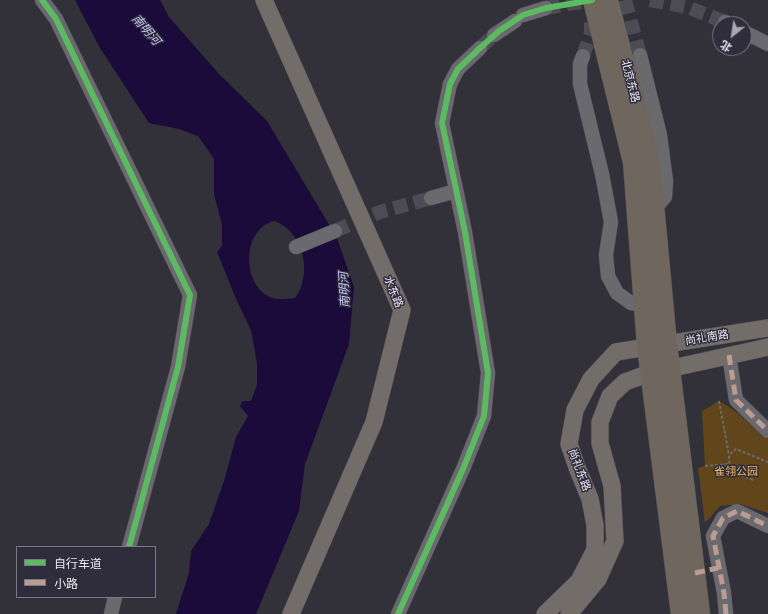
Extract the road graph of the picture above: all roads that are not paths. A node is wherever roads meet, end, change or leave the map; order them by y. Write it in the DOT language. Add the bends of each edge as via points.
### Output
graph roads {
  1 [pos="42,0"];
  2 [pos="264,0"];
  3 [pos="276,0"];
  4 [pos="593,0"];
  5 [pos="608,0"];
  6 [pos="546,8"];
  7 [pos="494,35"];
  8 [pos="752,36"];
  9 [pos="768,44"];
  10 [pos="480,48"];
  11 [pos="640,55"];
  12 [pos="583,56"];
  13 [pos="641,162"];
  14 [pos="456,191"];
  15 [pos="431,198"];
  16 [pos="654,209"];
  17 [pos="334,231"];
  18 [pos="296,247"];
  19 [pos="644,306"];
  20 [pos="768,328"];
  21 [pos="667,344"];
  22 [pos="647,346"];
  23 [pos="768,347"];
  24 [pos="729,355"];
  25 [pos="670,367"];
  26 [pos="650,373"];
  27 [pos="768,431"];
  28 [pos="768,526"];
  29 [pos="129,546"];
  30 [pos="718,568"];
  31 [pos="695,573"];
  32 [pos="115,598"];
  33 [pos="111,614"];
  34 [pos="291,614"];
  35 [pos="303,614"];
  36 [pos="398,614"];
  37 [pos="544,614"];
  38 [pos="569,614"];
  39 [pos="681,614"];
  40 [pos="700,614"];
  41 [pos="726,614"];
  1 -- 29 [label="street" via="56,19 190,295 178,367"];
  2 -- 34 [label="main road, 水东路" via="402,310 374,422"];
  3 -- 35 [label="main road, 水东路" via="410,306 386,424"];
  4 -- 13 [label="highway, 北京东路"];
  5 -- 13 [label="highway, 北京东路"];
  6 -- 7 [label="street" via="519,18"];
  8 -- 9 [label="street"];
  10 -- 14 [label="street" via="458,69 450,84 442,123"];
  11 -- 16 [label="street" via="660,135 666,181 664,197"];
  12 -- 19 [label="street" via="580,64 580,84 611,222 606,255 608,276 617,293 631,302"];
  13 -- 16 [label="highway"];
  13 -- 19 [label="highway"];
  14 -- 15 [label="street"];
  14 -- 36 [label="street" via="488,373 487,395 484,416"];
  16 -- 21 [label="highway"];
  17 -- 18 [label="street"];
  19 -- 22 [label="highway"];
  20 -- 21 [label="main road, 尚礼南路"];
  21 -- 22 [label="main road, 尚礼南路"];
  21 -- 25 [label="highway"];
  22 -- 26 [label="highway"];
  22 -- 37 [label="main road, 尚礼东路" via="616,352 591,379 575,410 569,444 590,499 596,525 595,550 579,581"];
  23 -- 24 [label="main road, 尚礼南路"];
  24 -- 25 [label="main road, 尚礼南路"];
  24 -- 27 [label="street" via="736,400"];
  25 -- 26 [label="main road, 尚礼南路"];
  25 -- 31 [label="highway"];
  26 -- 38 [label="main road" via="625,382 610,396 600,422 600,443 612,486 615,541 598,579"];
  26 -- 39 [label="highway"];
  28 -- 30 [label="street" via="737,511 723,518 713,536"];
  30 -- 31 [label="street"];
  30 -- 41 [label="street"];
  31 -- 40 [label="highway"];
  32 -- 33 [label="street"];
}
